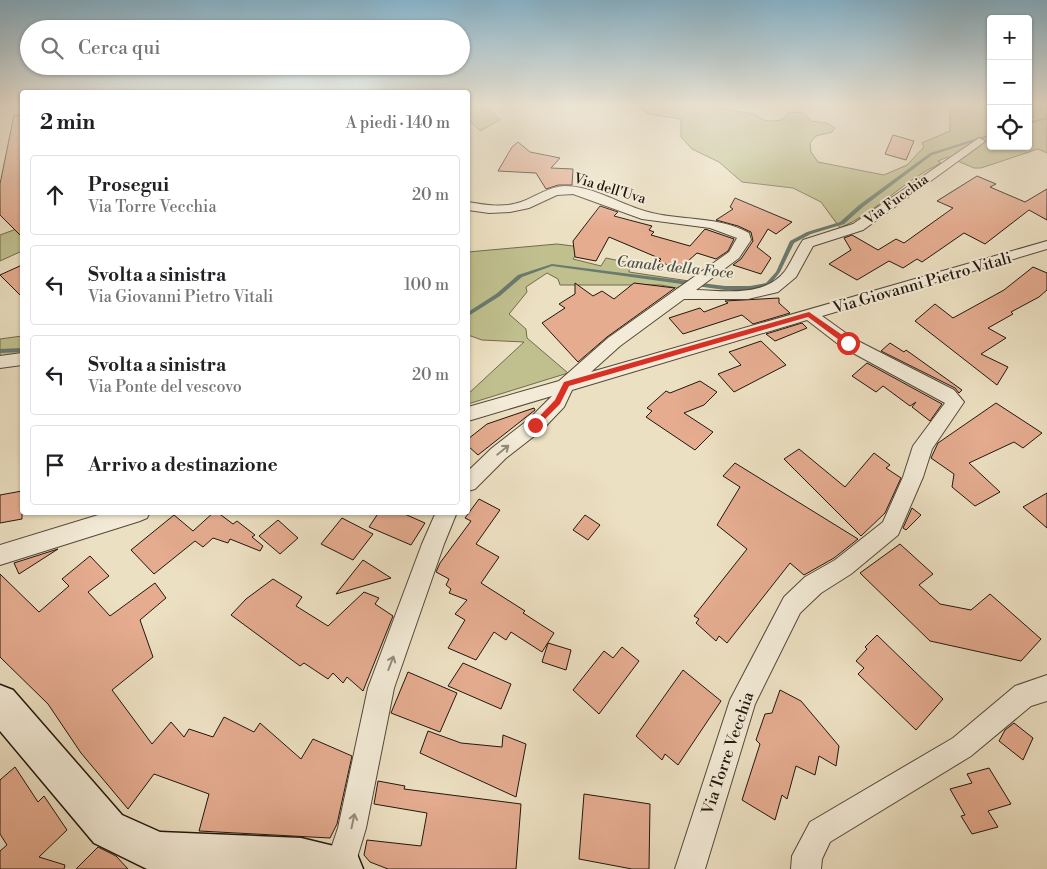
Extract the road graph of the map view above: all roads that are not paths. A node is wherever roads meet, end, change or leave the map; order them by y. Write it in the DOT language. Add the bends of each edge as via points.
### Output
graph roads {
  1 [pos="971,146"];
  2 [pos="470,206"];
  3 [pos="744,236"];
  4 [pos="1047,245"];
  5 [pos="682,292"];
  6 [pos="809,314"];
  7 [pos="20,358"];
  8 [pos="0,362"];
  9 [pos="566,384"];
  10 [pos="470,413"];
  11 [pos="470,481"];
  12 [pos="130,515"];
  13 [pos="446,515"];
  14 [pos="0,554"];
  15 [pos="1047,688"];
  16 [pos="0,703"];
  17 [pos="340,868"];
  18 [pos="690,869"];
  19 [pos="806,869"];
  1 -- 5 [label="street, Via Fucchia" via="858,227 808,243 792,271 774,288 754,295"];
  2 -- 3 [label="street, Via dell'Uva" via="486,209 517,206 552,192 572,190 650,216 721,227"];
  3 -- 5 [label="street" via="734,255"];
  4 -- 6 [label="street, Via Giovanni Pietro Vitali"];
  5 -- 9 [label="street" via="614,342"];
  6 -- 9 [label="street, Via Giovanni Pietro Vitali"];
  6 -- 18 [label="street, Via Torre Vecchia" via="848,343 955,402 923,446 891,528 792,605 743,700"];
  7 -- 8 [label="street"];
  9 -- 10 [label="street, Via Giovanni Pietro Vitali"];
  11 -- 9 [label="street, one-way" via="558,402"];
  12 -- 14 [label="street"];
  17 -- 13 [label="street, one-way" via="352,828 381,688"];
  15 -- 19 [label="street" via="1024,695 962,747 820,832 806,856"];
  16 -- 17 [label="street" via="108,829 158,852 301,859"];
}
